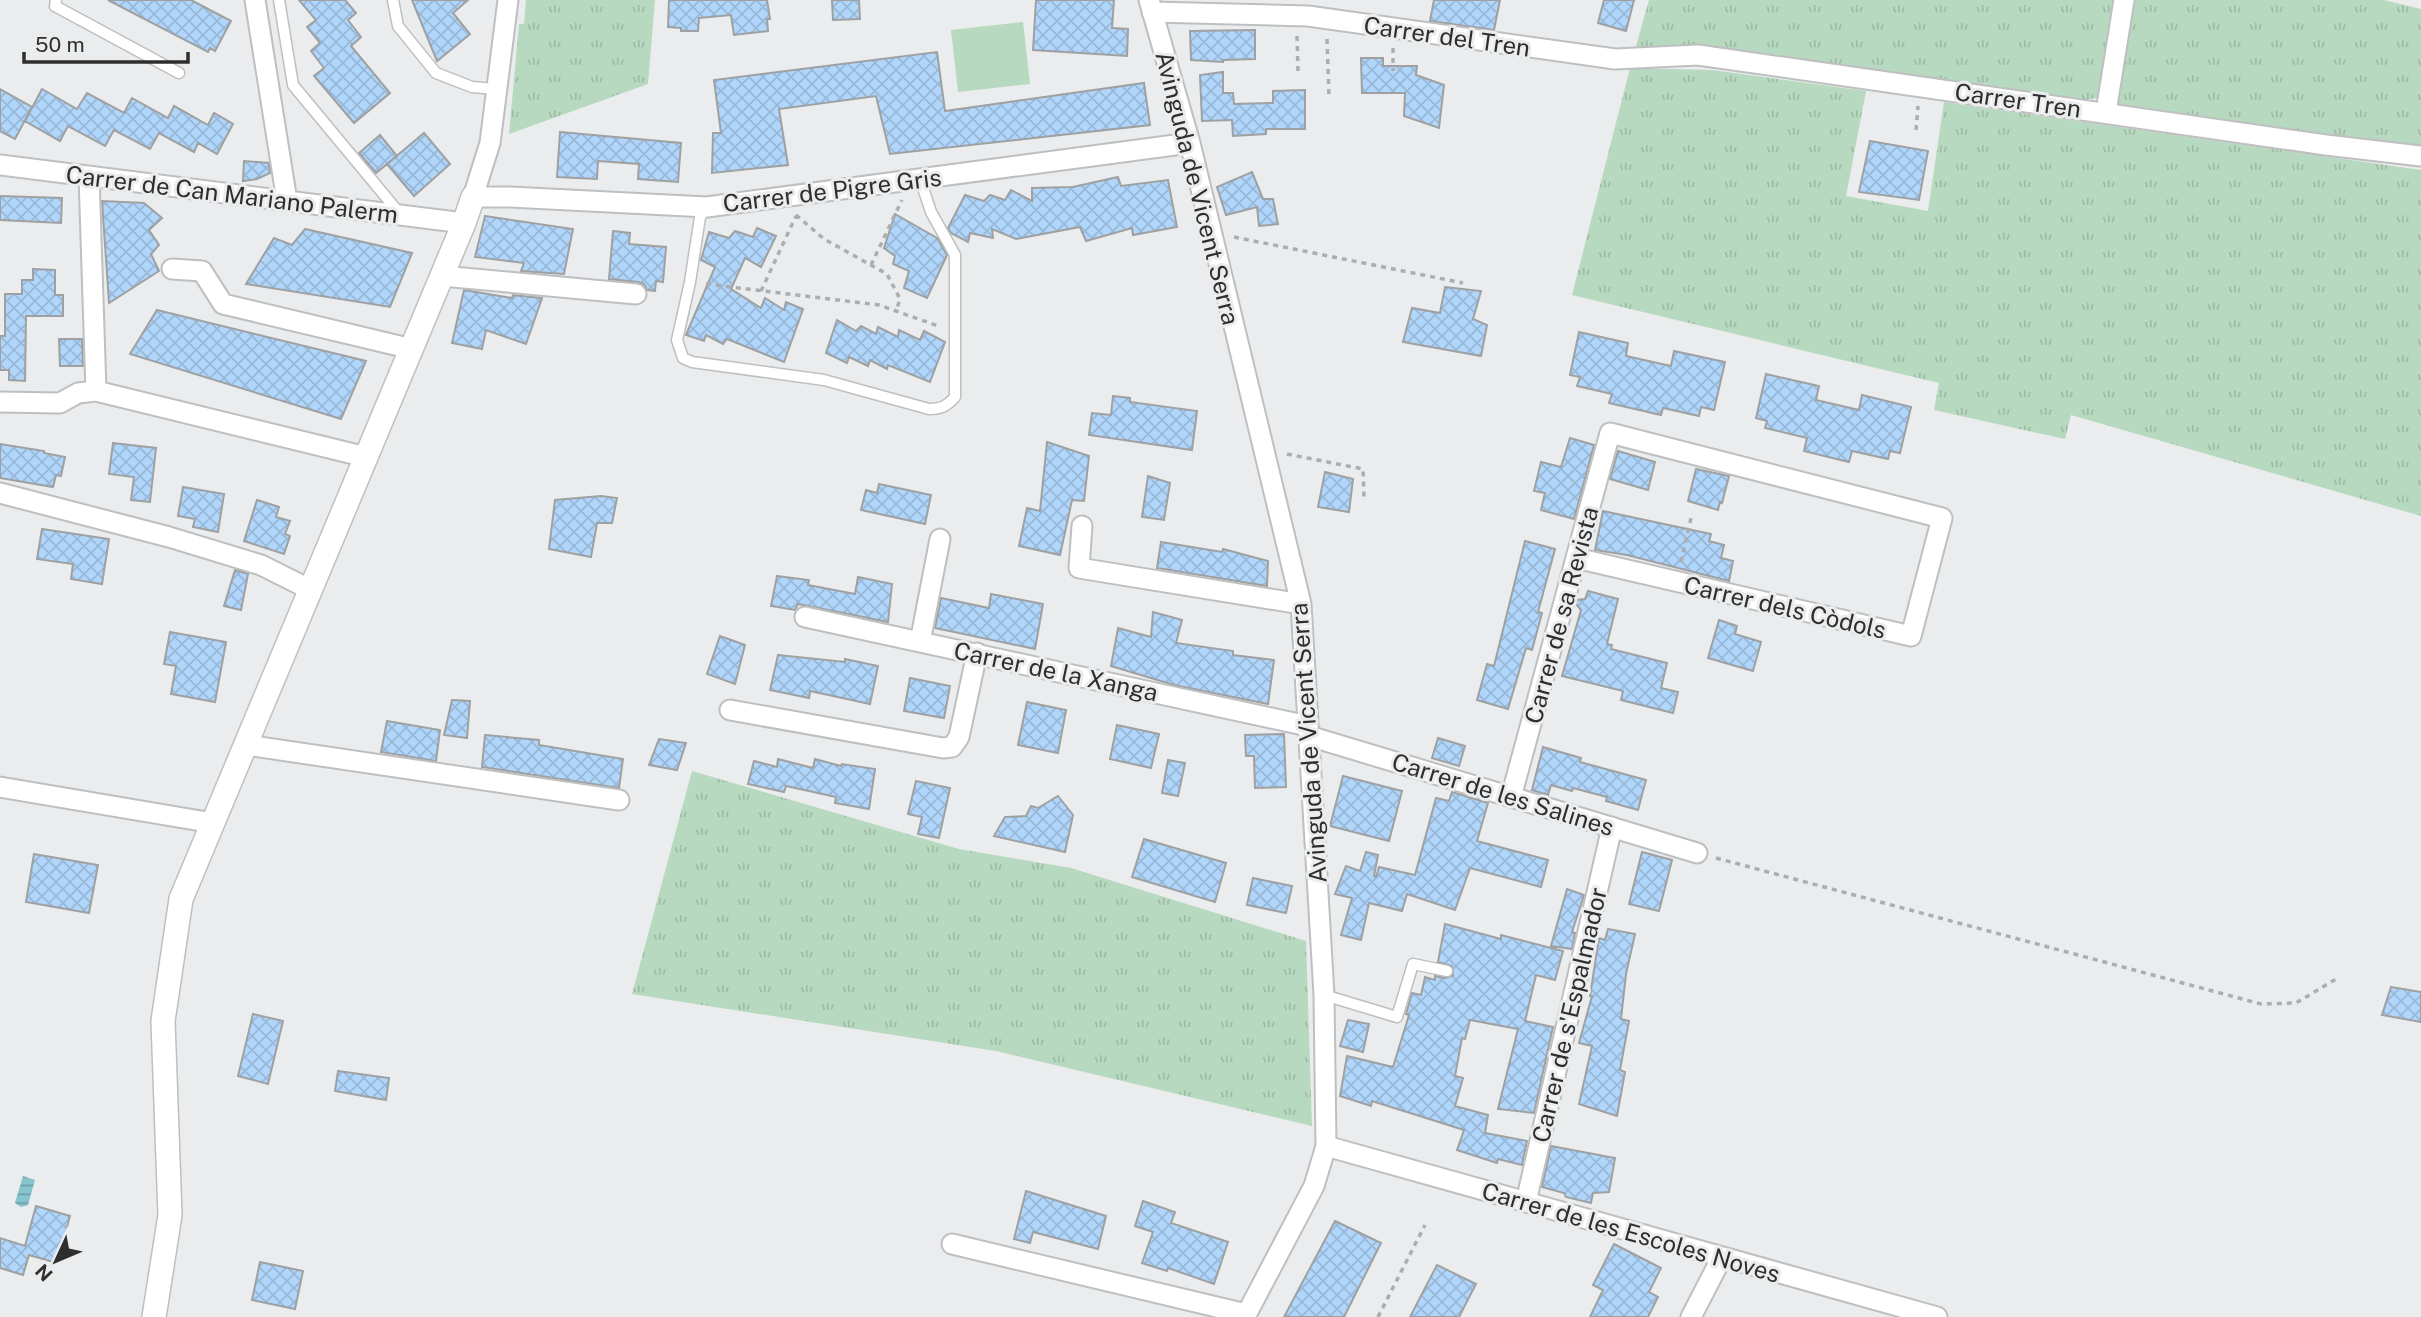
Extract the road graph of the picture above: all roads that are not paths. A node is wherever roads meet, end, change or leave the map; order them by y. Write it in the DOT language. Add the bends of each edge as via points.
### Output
graph roads {
  1 [pos="56,0"];
  2 [pos="255,0"];
  3 [pos="279,0"];
  4 [pos="393,0"];
  5 [pos="508,0"];
  6 [pos="2124,0"];
  7 [pos="1150,6"];
  8 [pos="1615,59"];
  9 [pos="179,73"];
  10 [pos="496,89"];
  11 [pos="2106,112"];
  12 [pos="1190,143"];
  13 [pos="2421,156"];
  14 [pos="0,165"];
  15 [pos="89,176"];
  16 [pos="920,179"];
  17 [pos="473,197"];
  18 [pos="287,201"];
  19 [pos="707,207"];
  20 [pos="401,215"];
  21 [pos="464,223"];
  22 [pos="172,269"];
  23 [pos="442,276"];
  24 [pos="636,294"];
  25 [pos="412,349"];
  26 [pos="96,391"];
  27 [pos="0,402"];
  28 [pos="1610,433"];
  29 [pos="366,457"];
  30 [pos="0,493"];
  31 [pos="1082,526"];
  32 [pos="940,539"];
  33 [pos="1576,558"];
  34 [pos="310,590"];
  35 [pos="1301,604"];
  36 [pos="804,617"];
  37 [pos="920,642"];
  38 [pos="977,653"];
  39 [pos="730,710"];
  40 [pos="1308,731"];
  41 [pos="246,745"];
  42 [pos="0,787"];
  43 [pos="1511,797"];
  44 [pos="619,800"];
  45 [pos="213,822"];
  46 [pos="1612,827"];
  47 [pos="1697,853"];
  48 [pos="1447,971"];
  49 [pos="1324,995"];
  50 [pos="1326,1146"];
  51 [pos="1526,1202"];
  52 [pos="952,1244"];
  53 [pos="1722,1257"];
  54 [pos="1246,1315"];
  55 [pos="154,1317"];
  56 [pos="1691,1317"];
  57 [pos="1937,1317"];
  1 -- 9 [label="lane" via="55,6"];
  2 -- 18 [label="street"];
  3 -- 20 [label="lane" via="293,85"];
  4 -- 10 [label="lane" via="398,26 436,73 472,87"];
  5 -- 10 [label="street"];
  6 -- 11 [label="street"];
  7 -- 8 [label="street, Carrer del Tren" via="1327,19"];
  7 -- 12 [label="street, Avinguda de Vicent Serra"];
  8 -- 11 [label="street, Carrer Tren" via="1698,55"];
  10 -- 17 [label="street" via="490,143"];
  11 -- 13 [label="street, Carrer Tren"];
  12 -- 16 [label="street, Carrer de Pigre Gris"];
  12 -- 35 [label="street, Avinguda de Vicent Serra"];
  14 -- 15 [label="street, Carrer de Can Mariano Palerm"];
  15 -- 18 [label="street, Carrer de Can Mariano Palerm"];
  15 -- 26 [label="street"];
  16 -- 19 [label="street, Carrer de Pigre Gris"];
  16 -- 19 [label="lane" via="931,212 955,255 955,397 938,409 824,380 683,358 677,340 700,217"];
  17 -- 19 [label="street, Carrer de Pigre Gris"];
  17 -- 21 [label="street"];
  18 -- 20 [label="street, Carrer de Can Mariano Palerm"];
  20 -- 21 [label="street, Carrer de Can Mariano Palerm"];
  21 -- 23 [label="street"];
  22 -- 25 [label="street" via="202,271 223,303"];
  23 -- 24 [label="street"];
  23 -- 25 [label="street"];
  25 -- 29 [label="street"];
  26 -- 27 [label="street" via="78,393 61,403"];
  26 -- 29 [label="street"];
  28 -- 33 [label="street, Carrer de sa Revista"];
  28 -- 33 [label="street, Carrer dels Còdols" via="1942,518 1911,636"];
  29 -- 34 [label="street"];
  30 -- 34 [label="street" via="261,565"];
  31 -- 35 [label="street" via="1079,568"];
  32 -- 37 [label="street"];
  33 -- 43 [label="street, Carrer de sa Revista"];
  34 -- 41 [label="street"];
  35 -- 40 [label="street, Avinguda de Vicent Serra"];
  36 -- 37 [label="street, Carrer de la Xanga"];
  37 -- 38 [label="street, Carrer de la Xanga"];
  38 -- 39 [label="street" via="959,737 952,747"];
  38 -- 40 [label="street, Carrer de la Xanga"];
  40 -- 43 [label="street, Carrer de les Salines"];
  40 -- 49 [label="street, Avinguda de Vicent Serra"];
  41 -- 44 [label="street"];
  41 -- 45 [label="street"];
  42 -- 45 [label="street"];
  43 -- 46 [label="street, Carrer de les Salines"];
  45 -- 55 [label="street" via="181,899 163,1021 170,1215"];
  46 -- 47 [label="street, Carrer de les Salines"];
  46 -- 51 [label="street, Carrer de s'Espalmador"];
  48 -- 49 [label="lane" via="1413,964 1397,1017"];
  49 -- 50 [label="street, Avinguda de Vicent Serra"];
  50 -- 51 [label="street, Carrer de les Escoles Noves"];
  50 -- 54 [label="street, Avinguda de Vicent Serra" via="1314,1186"];
  51 -- 53 [label="street, Carrer de les Escoles Noves"];
  52 -- 54 [label="street"];
  53 -- 56 [label="street"];
  53 -- 57 [label="street, Carrer de les Escoles Noves"];
}
